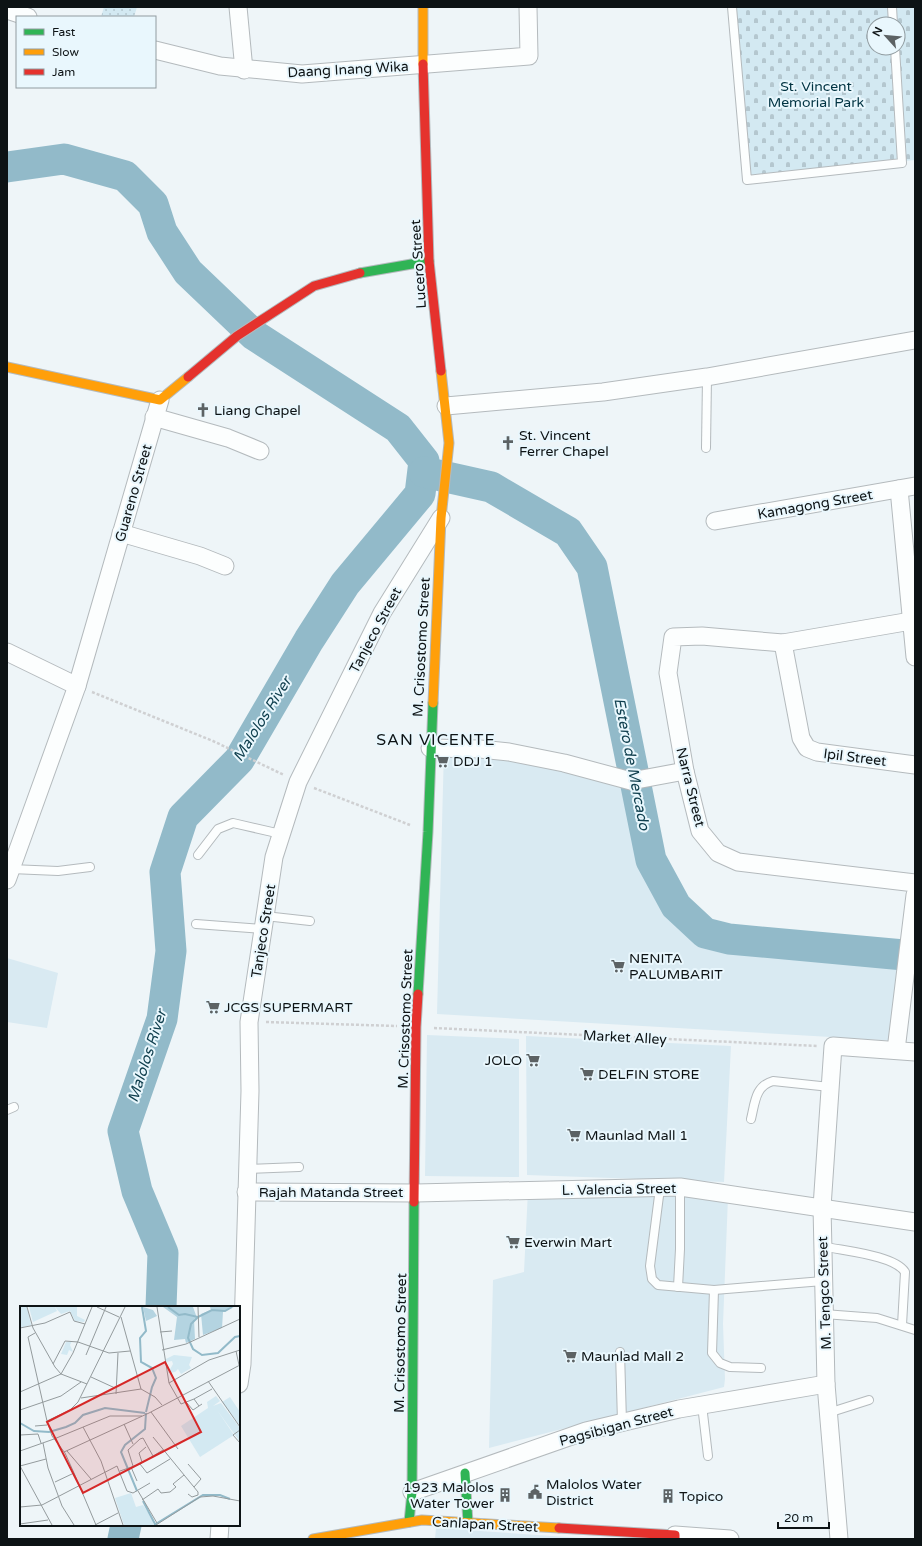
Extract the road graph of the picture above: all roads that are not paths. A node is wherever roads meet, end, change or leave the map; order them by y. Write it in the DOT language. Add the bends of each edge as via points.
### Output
graph roads {
  1 [pos="238,7"];
  2 [pos="423,7"];
  3 [pos="528,7"];
  4 [pos="732,7"];
  5 [pos="7,10"];
  6 [pos="25,16"];
  7 [pos="156,50"];
  8 [pos="895,56"];
  9 [pos="422,64"];
  10 [pos="244,70"];
  11 [pos="429,261"];
  12 [pos="915,340"];
  13 [pos="7,367"];
  14 [pos="708,377"];
  15 [pos="160,400"];
  16 [pos="446,406"];
  17 [pos="154,418"];
  18 [pos="706,448"];
  19 [pos="260,451"];
  20 [pos="907,487"];
  21 [pos="441,518"];
  22 [pos="714,521"];
  23 [pos="121,533"];
  24 [pos="225,566"];
  25 [pos="911,621"];
  26 [pos="783,644"];
  27 [pos="9,655"];
  28 [pos="915,657"];
  29 [pos="77,686"];
  30 [pos="430,748"];
  31 [pos="915,765"];
  32 [pos="685,770"];
  33 [pos="281,834"];
  34 [pos="198,855"];
  35 [pos="90,867"];
  36 [pos="9,874"];
  37 [pos="915,883"];
  38 [pos="915,895"];
  39 [pos="914,912"];
  40 [pos="310,921"];
  41 [pos="264,923"];
  42 [pos="196,924"];
  43 [pos="911,936"];
  44 [pos="896,1050"];
  45 [pos="915,1052"];
  46 [pos="830,1087"];
  47 [pos="751,1119"];
  48 [pos="300,1167"];
  49 [pos="247,1169"];
  50 [pos="680,1187"];
  51 [pos="660,1188"];
  52 [pos="246,1192"];
  53 [pos="416,1193"];
  54 [pos="822,1207"];
  55 [pos="915,1222"];
  56 [pos="822,1246"];
  57 [pos="823,1281"];
  58 [pos="678,1287"];
  59 [pos="714,1290"];
  60 [pos="824,1314"];
  61 [pos="902,1326"];
  62 [pos="915,1330"];
  63 [pos="620,1352"];
  64 [pos="761,1368"];
  65 [pos="240,1377"];
  66 [pos="826,1384"];
  67 [pos="869,1400"];
  68 [pos="702,1405"];
  69 [pos="828,1413"];
  70 [pos="622,1422"];
  71 [pos="708,1456"];
  72 [pos="465,1474"];
  73 [pos="412,1492"];
  74 [pos="410,1522"];
  75 [pos="468,1523"];
  76 [pos="220,1526"];
  77 [pos="675,1537"];
  78 [pos="219,1539"];
  79 [pos="313,1539"];
  80 [pos="730,1539"];
  81 [pos="839,1539"];
  1 -- 10 [label="street"];
  2 -- 9 [label="street, Lucero Street"];
  3 -- 9 [label="street, Daang Inang Wika" via="529,56"];
  4 -- 8 [label="lane" via="747,180 902,163"];
  5 -- 6 [label="street"];
  7 -- 10 [label="street, Daang Inang Wika"];
  9 -- 10 [label="street, Daang Inang Wika" via="302,74"];
  9 -- 11 [label="street, Lucero Street"];
  11 -- 15 [label="street" via="350,275 314,286 237,336"];
  11 -- 16 [label="street, Lucero Street"];
  12 -- 14 [label="street"];
  13 -- 15 [label="street"];
  14 -- 16 [label="street" via="603,392"];
  14 -- 18 [label="lane"];
  15 -- 17 [label="street, Guareno Street"];
  16 -- 21 [label="street, Lucero Street" via="449,443"];
  17 -- 19 [label="street" via="228,438"];
  17 -- 23 [label="street, Guareno Street"];
  20 -- 22 [label="street, Kamagong Street"];
  20 -- 25 [label="street"];
  21 -- 30 [label="street, M. Crisostomo Street"];
  21 -- 33 [label="street, Tanjeco Street" via="382,613 298,782"];
  23 -- 24 [label="street"];
  23 -- 29 [label="street, Guareno Street"];
  25 -- 26 [label="street"];
  25 -- 28 [label="street"];
  26 -- 31 [label="street, Ipil Street" via="801,738 807,748 817,752"];
  26 -- 32 [label="street, Narra Street" via="702,636 673,637 668,673"];
  27 -- 29 [label="street"];
  29 -- 36 [label="street, Guareno Street"];
  30 -- 32 [label="street" via="509,752 631,780"];
  30 -- 53 [label="street, M. Crisostomo Street" via="428,832 416,1027"];
  32 -- 37 [label="street, Narra Street" via="700,831 718,853 738,862"];
  33 -- 34 [label="lane" via="233,823 218,829"];
  33 -- 41 [label="street, Tanjeco Street" via="274,857"];
  35 -- 36 [label="lane"];
  38 -- 39 [label="street"];
  39 -- 43 [label="street"];
  40 -- 41 [label="lane"];
  41 -- 42 [label="lane"];
  41 -- 49 [label="street, Tanjeco Street" via="249,1022"];
  43 -- 44 [label="street"];
  44 -- 45 [label="street"];
  44 -- 46 [label="street, M. Tengco Street" via="833,1046"];
  46 -- 47 [label="lane" via="772,1081 764,1084 758,1092"];
  46 -- 54 [label="street, M. Tengco Street"];
  48 -- 49 [label="lane"];
  49 -- 52 [label="street, Tanjeco Street"];
  50 -- 51 [label="street, L. Valencia Street"];
  50 -- 54 [label="street, L. Valencia Street"];
  50 -- 58 [label="lane"];
  51 -- 53 [label="street, L. Valencia Street"];
  51 -- 58 [label="lane" via="650,1266 652,1279 658,1285"];
  52 -- 53 [label="street, Rajah Matanda Street"];
  52 -- 65 [label="street, Tanjeco Street"];
  53 -- 73 [label="street, M. Crisostomo Street"];
  54 -- 55 [label="street, L. Valencia Street"];
  54 -- 56 [label="street, M. Tengco Street"];
  56 -- 57 [label="street, M. Tengco Street"];
  56 -- 61 [label="lane" via="891,1260 902,1266 905,1272"];
  57 -- 59 [label="lane"];
  57 -- 60 [label="street, M. Tengco Street"];
  58 -- 59 [label="lane"];
  59 -- 64 [label="lane" via="712,1353 720,1363 730,1367"];
  60 -- 61 [label="lane" via="877,1318"];
  60 -- 66 [label="street, M. Tengco Street"];
  61 -- 62 [label="lane"];
  63 -- 70 [label="lane"];
  66 -- 68 [label="street, Pagsibigan Street"];
  66 -- 69 [label="street, M. Tengco Street"];
  67 -- 69 [label="lane"];
  68 -- 70 [label="street, Pagsibigan Street"];
  68 -- 71 [label="lane"];
  69 -- 81 [label="street, M. Tengco Street"];
  70 -- 72 [label="street, Pagsibigan Street" via="586,1431"];
  72 -- 73 [label="street, Pagsibigan Street"];
  72 -- 75 [label="street"];
  73 -- 74 [label="street, M. Crisostomo Street"];
  74 -- 75 [label="street, Canlapan Street" via="422,1520"];
  74 -- 79 [label="street, Canlapan Street"];
  75 -- 77 [label="street, Canlapan Street"];
  76 -- 78 [label="street"];
  77 -- 80 [label="street, Canlapan Street"];
}
